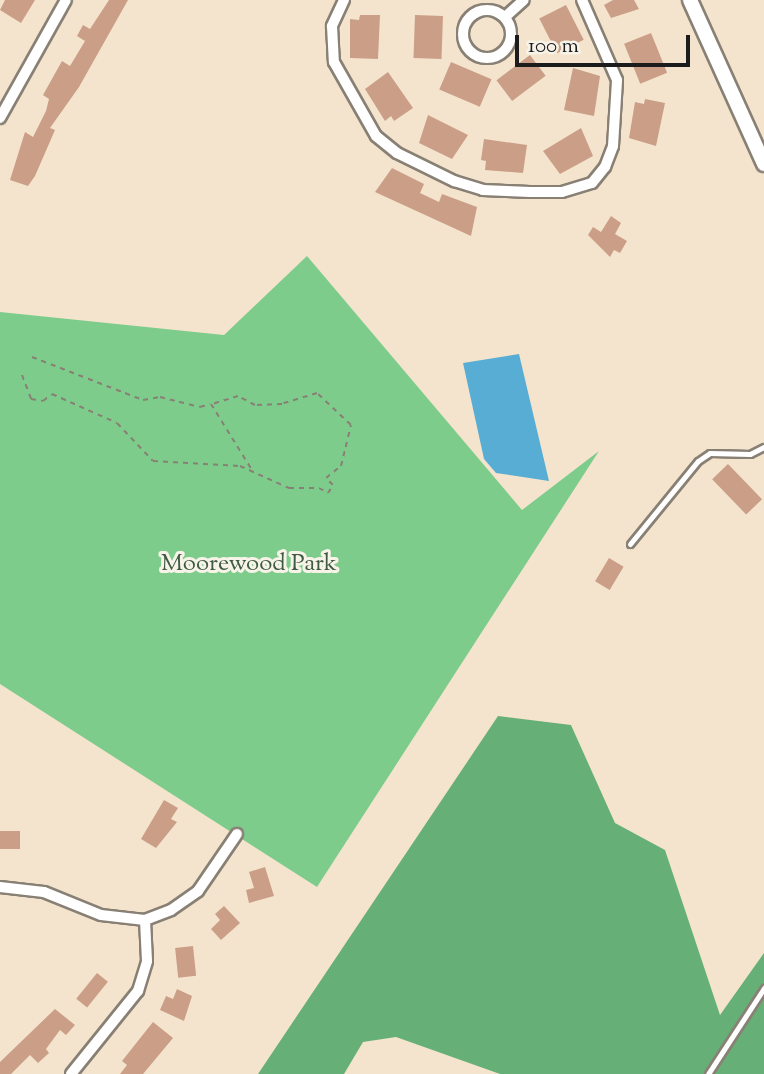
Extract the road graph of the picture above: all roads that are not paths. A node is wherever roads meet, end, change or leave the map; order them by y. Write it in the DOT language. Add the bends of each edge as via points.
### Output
graph roads {
  1 [pos="66,0"];
  2 [pos="344,0"];
  3 [pos="524,0"];
  4 [pos="582,0"];
  5 [pos="690,0"];
  6 [pos="505,17"];
  7 [pos="0,118"];
  8 [pos="764,164"];
  9 [pos="764,447"];
  10 [pos="630,544"];
  11 [pos="237,834"];
  12 [pos="0,887"];
  13 [pos="145,920"];
  14 [pos="764,988"];
  15 [pos="71,1074"];
  16 [pos="709,1074"];
  1 -- 7 [label="street"];
  2 -- 4 [label="street" via="332,26 334,62 376,136 397,153 454,181 483,190 530,192 562,191 592,183 613,146 617,80"];
  3 -- 6 [label="street"];
  5 -- 8 [label="main road"];
  6 -- 6 [label="street" via="490,9 472,15 463,33 469,50 487,58 501,54 511,40"];
  9 -- 10 [label="lane" via="750,454 710,453 698,461"];
  11 -- 13 [label="street" via="198,891 171,910"];
  12 -- 13 [label="street" via="44,892 102,915"];
  13 -- 15 [label="street" via="147,961 138,991"];
  14 -- 16 [label="lane"];
}
